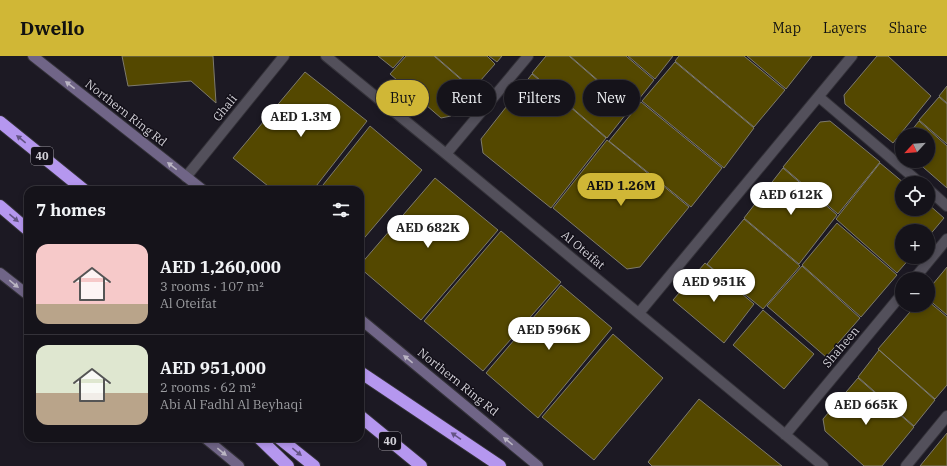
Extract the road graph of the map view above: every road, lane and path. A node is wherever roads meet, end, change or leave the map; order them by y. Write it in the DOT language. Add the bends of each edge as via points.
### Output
graph roads {
  1 [pos="35,56"];
  2 [pos="284,56"];
  3 [pos="326,56"];
  4 [pos="528,56"];
  5 [pos="852,56"];
  6 [pos="819,97"];
  7 [pos="0,122"];
  8 [pos="446,154"];
  9 [pos="912,176"];
  10 [pos="186,177"];
  11 [pos="79,186"];
  12 [pos="198,186"];
  13 [pos="935,195"];
  14 [pos="0,206"];
  15 [pos="947,206"];
  16 [pos="24,227"];
  17 [pos="947,239"];
  18 [pos="920,272"];
  19 [pos="0,273"];
  20 [pos="24,292"];
  21 [pos="895,302"];
  22 [pos="639,314"];
  23 [pos="364,322"];
  24 [pos="364,375"];
  25 [pos="947,416"];
  26 [pos="364,419"];
  27 [pos="785,435"];
  28 [pos="210,442"];
  29 [pos="263,442"];
  30 [pos="284,442"];
  31 [pos="240,466"];
  32 [pos="288,466"];
  33 [pos="314,466"];
  34 [pos="421,466"];
  35 [pos="500,466"];
  36 [pos="538,466"];
  37 [pos="822,466"];
  38 [pos="906,466"];
  10 -- 1 [label="street, Northern Ring Rd, one-way"];
  2 -- 10 [label="street, Ghali"];
  3 -- 8 [label="street, Al Oteifat"];
  4 -- 8 [label="street"];
  5 -- 6 [label="street"];
  6 -- 9 [label="street"];
  6 -- 22 [label="street"];
  11 -- 7 [label="highway, 40, one-way"];
  8 -- 22 [label="street, Al Oteifat"];
  10 -- 12 [label="street, Northern Ring Rd"];
  13 -- 15 [label="street"];
  14 -- 16 [label="highway, one-way"];
  17 -- 18 [label="street"];
  19 -- 20 [label="street, one-way"];
  21 -- 27 [label="street, Shaheen"];
  22 -- 27 [label="street, Al Oteifat"];
  36 -- 23 [label="street, Northern Ring Rd, one-way"];
  35 -- 24 [label="highway, one-way"];
  25 -- 38 [label="street"];
  26 -- 34 [label="highway, 40"];
  27 -- 37 [label="street, Al Oteifat"];
  28 -- 31 [label="street, one-way"];
  29 -- 32 [label="highway"];
  30 -- 33 [label="highway, one-way"];
}
